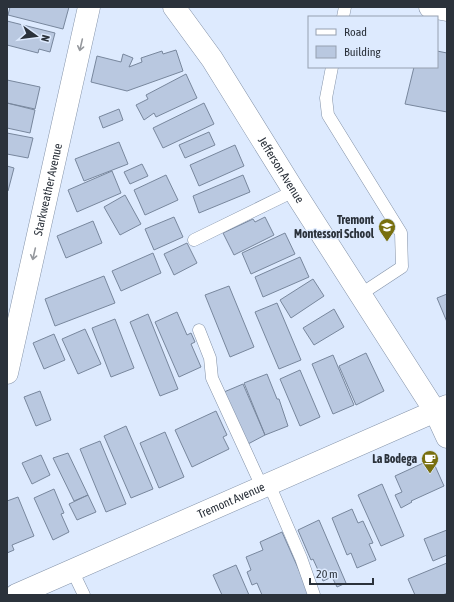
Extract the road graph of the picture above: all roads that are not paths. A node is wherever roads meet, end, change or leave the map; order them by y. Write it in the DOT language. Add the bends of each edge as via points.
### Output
graph roads {
  1 [pos="89,7"];
  2 [pos="174,7"];
  3 [pos="430,7"];
  4 [pos="447,10"];
  5 [pos="332,68"];
  6 [pos="294,191"];
  7 [pos="194,240"];
  8 [pos="361,294"];
  9 [pos="199,330"];
  10 [pos="7,373"];
  11 [pos="441,409"];
  12 [pos="447,438"];
  13 [pos="265,486"];
  14 [pos="72,570"];
  15 [pos="16,595"];
  16 [pos="84,595"];
  17 [pos="314,595"];
  1 -- 10 [label="street, Starkweather Avenue, one-way"];
  2 -- 6 [label="street, Jefferson Avenue" via="212,59"];
  3 -- 4 [label="street"];
  5 -- 8 [label="lane" via="326,98 328,115 401,233 402,267"];
  6 -- 7 [label="lane"];
  6 -- 8 [label="street, Jefferson Avenue"];
  8 -- 11 [label="street, Jefferson Avenue"];
  9 -- 13 [label="lane" via="210,358 212,378"];
  11 -- 12 [label="street, Jefferson Avenue"];
  11 -- 13 [label="street, Tremont Avenue"];
  13 -- 14 [label="street, Tremont Avenue"];
  13 -- 17 [label="lane" via="300,558"];
  14 -- 15 [label="street, Tremont Avenue"];
  14 -- 16 [label="lane"];
}
